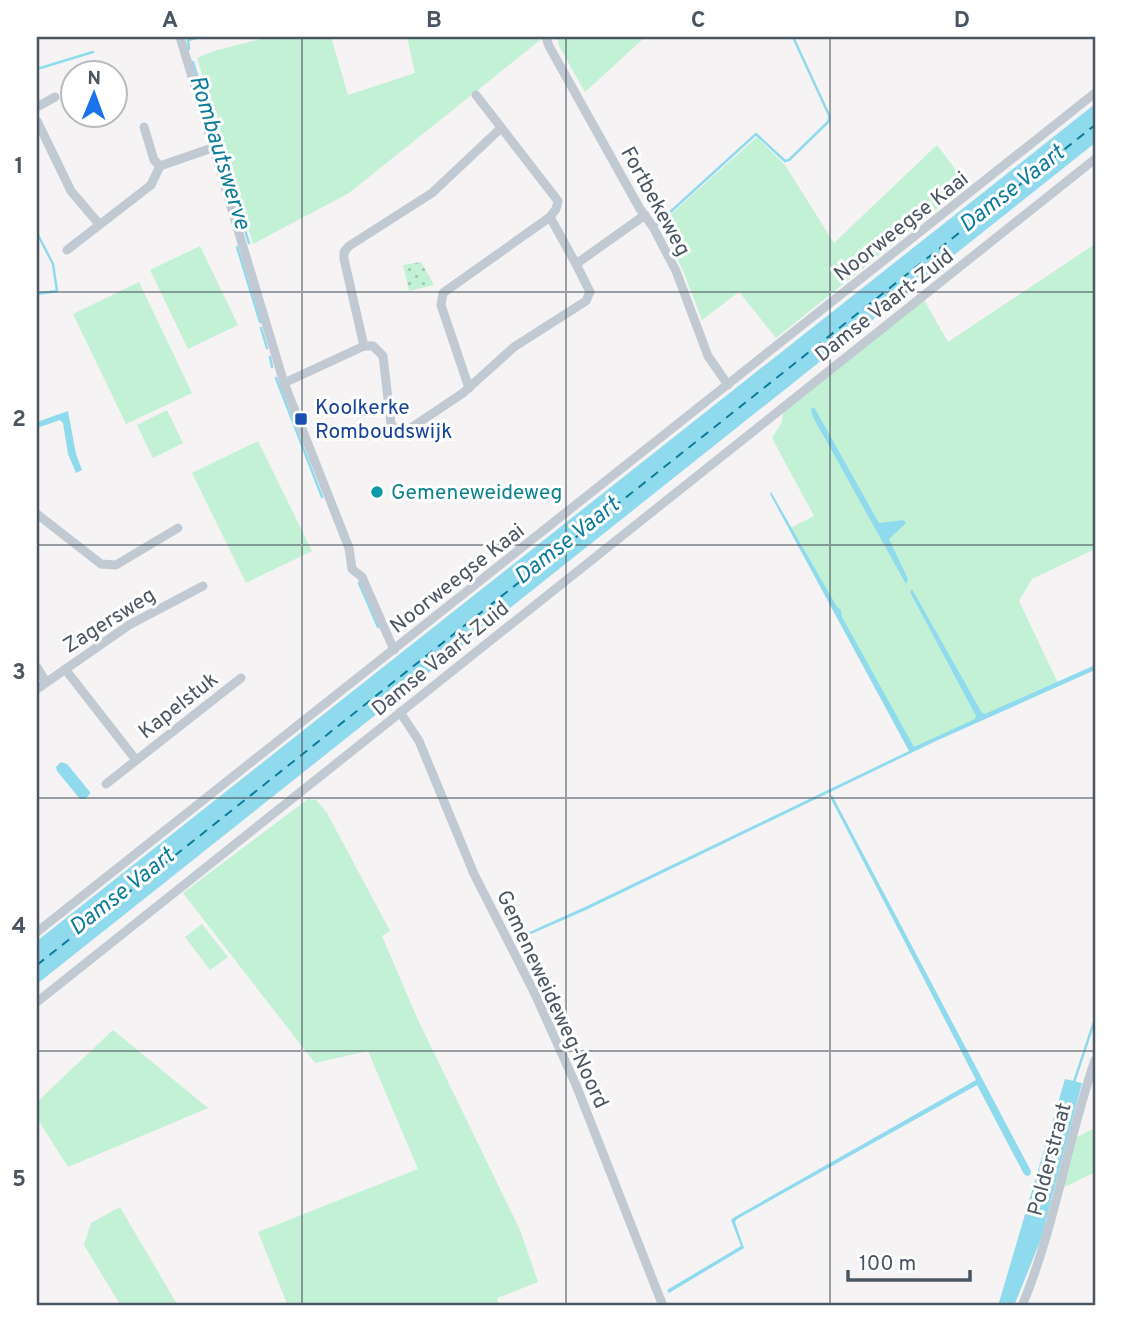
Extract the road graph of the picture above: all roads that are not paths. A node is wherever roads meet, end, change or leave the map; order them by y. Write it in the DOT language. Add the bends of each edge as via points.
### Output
graph roads {
  1 [pos="180,37"];
  2 [pos="546,37"];
  3 [pos="1095,93"];
  4 [pos="475,95"];
  5 [pos="55,97"];
  6 [pos="37,107"];
  7 [pos="37,121"];
  8 [pos="144,127"];
  9 [pos="501,128"];
  10 [pos="212,148"];
  11 [pos="1095,159"];
  12 [pos="160,166"];
  13 [pos="645,215"];
  14 [pos="550,217"];
  15 [pos="99,224"];
  16 [pos="67,250"];
  17 [pos="576,264"];
  18 [pos="365,346"];
  19 [pos="284,383"];
  20 [pos="728,385"];
  21 [pos="469,388"];
  22 [pos="37,514"];
  23 [pos="178,528"];
  24 [pos="203,586"];
  25 [pos="394,650"];
  26 [pos="37,667"];
  27 [pos="65,669"];
  28 [pos="241,678"];
  29 [pos="46,682"];
  30 [pos="37,689"];
  31 [pos="400,712"];
  32 [pos="136,760"];
  33 [pos="106,784"];
  34 [pos="37,932"];
  35 [pos="37,1002"];
  36 [pos="1095,1060"];
  37 [pos="663,1306"];
  38 [pos="1022,1306"];
  1 -- 10 [label="street"];
  2 -- 13 [label="street, Fortbekeweg"];
  3 -- 20 [label="street, Noorweegse Kaai"];
  4 -- 9 [label="street"];
  5 -- 6 [label="street"];
  7 -- 15 [label="street" via="71,191"];
  8 -- 12 [label="street"];
  9 -- 14 [label="street" via="558,201"];
  9 -- 18 [label="street" via="432,193 344,252"];
  10 -- 12 [label="street"];
  10 -- 19 [label="street"];
  11 -- 31 [label="street, Damse Vaart-Zuid"];
  12 -- 15 [label="street" via="151,185"];
  13 -- 17 [label="street"];
  13 -- 20 [label="street, Fortbekeweg" via="676,271 708,356"];
  14 -- 17 [label="street"];
  14 -- 21 [label="street" via="443,293 441,305"];
  15 -- 16 [label="street"];
  17 -- 21 [label="street" via="590,292 586,301 514,347"];
  18 -- 19 [label="street"];
  18 -- 21 [label="street" via="373,346 383,356 391,424 398,432 405,432"];
  19 -- 25 [label="street" via="349,548 352,569 362,578"];
  20 -- 25 [label="street, Noorweegse Kaai"];
  22 -- 23 [label="street" via="100,564 116,565"];
  24 -- 27 [label="street, Zagersweg" via="130,625"];
  25 -- 34 [label="street, Noorweegse Kaai"];
  26 -- 29 [label="street"];
  27 -- 29 [label="street, Zagersweg"];
  27 -- 32 [label="street, Kapelstuk"];
  28 -- 32 [label="street, Kapelstuk"];
  29 -- 30 [label="street, Zagersweg"];
  31 -- 35 [label="street, Damse Vaart-Zuid"];
  31 -- 37 [label="street, Gemeneweideweg-Noord" via="419,741 474,874 580,1094"];
  32 -- 33 [label="street, Kapelstuk"];
  36 -- 38 [label="street, Polderstraat"];
}
